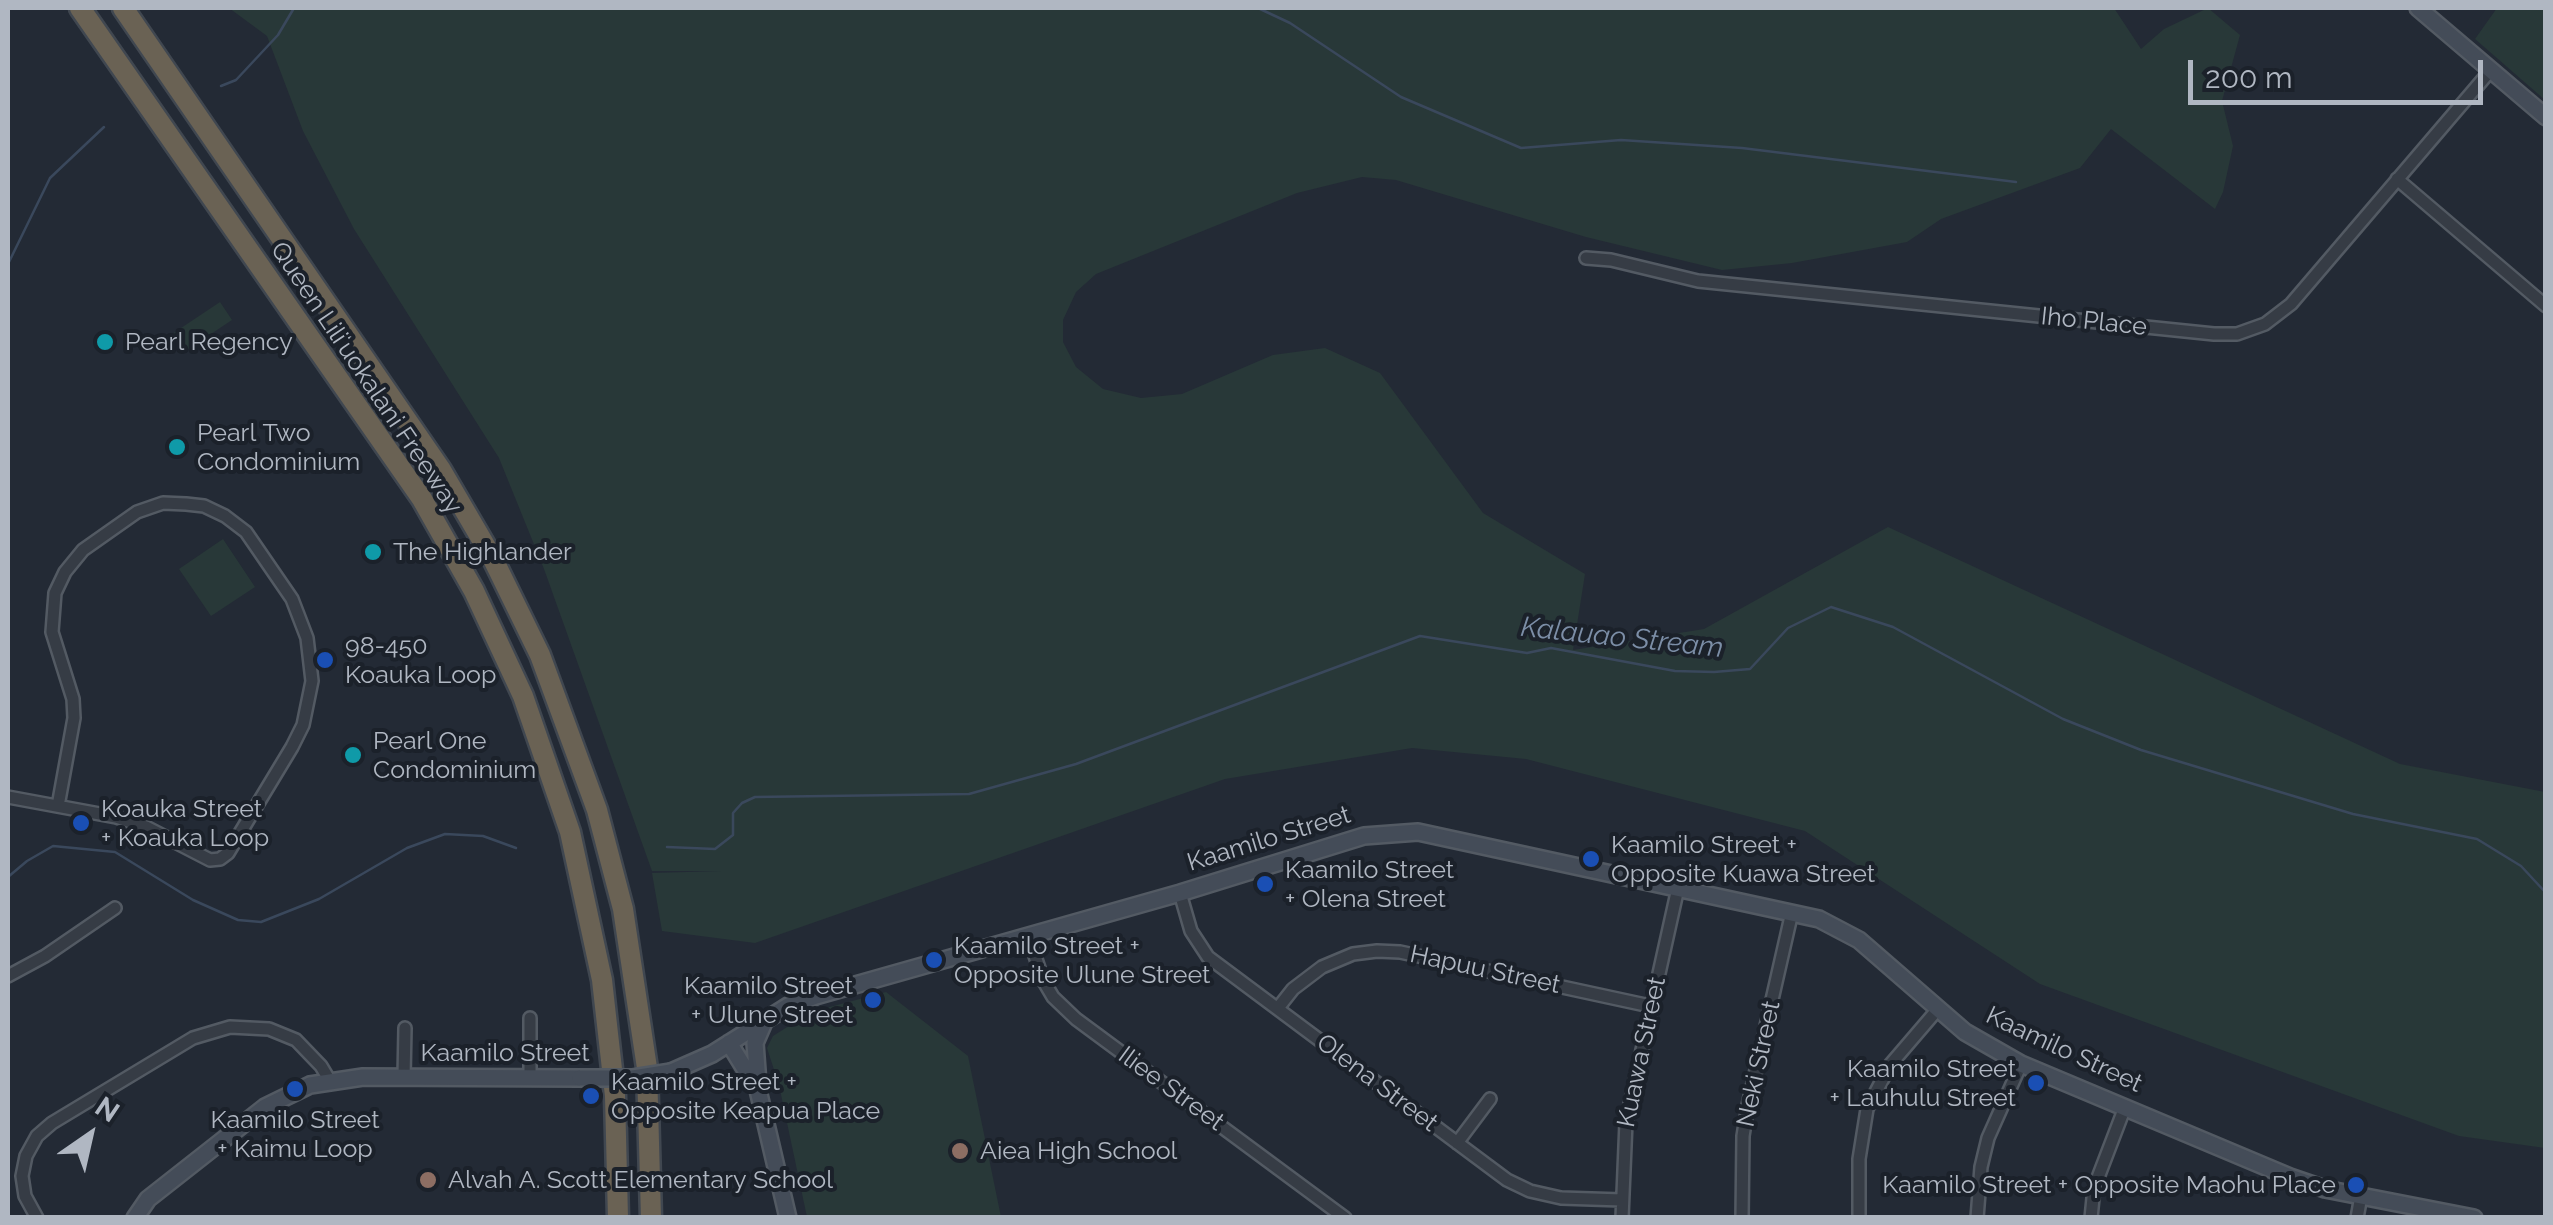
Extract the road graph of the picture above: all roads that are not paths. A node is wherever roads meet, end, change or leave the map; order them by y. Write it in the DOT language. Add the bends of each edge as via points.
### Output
graph roads {
  1 [pos="80,8"];
  2 [pos="123,8"];
  3 [pos="2418,8"];
  4 [pos="2490,70"];
  5 [pos="2546,117"];
  6 [pos="2398,179"];
  7 [pos="1586,258"];
  8 [pos="2546,306"];
  9 [pos="8,797"];
  10 [pos="58,806"];
  11 [pos="1678,888"];
  12 [pos="1180,892"];
  13 [pos="115,908"];
  14 [pos="1792,912"];
  15 [pos="1028,935"];
  16 [pos="8,976"];
  17 [pos="1650,1006"];
  18 [pos="1278,1008"];
  19 [pos="1938,1009"];
  20 [pos="767,1017"];
  21 [pos="530,1018"];
  22 [pos="404,1028"];
  23 [pos="730,1043"];
  24 [pos="2021,1064"];
  25 [pos="404,1077"];
  26 [pos="530,1077"];
  27 [pos="330,1080"];
  28 [pos="758,1090"];
  29 [pos="1490,1100"];
  30 [pos="2125,1107"];
  31 [pos="1457,1143"];
  32 [pos="2361,1196"];
  33 [pos="1622,1200"];
  34 [pos="37,1218"];
  35 [pos="135,1218"];
  36 [pos="618,1218"];
  37 [pos="651,1218"];
  38 [pos="788,1218"];
  39 [pos="1345,1218"];
  40 [pos="1622,1218"];
  41 [pos="1742,1218"];
  42 [pos="1859,1218"];
  43 [pos="1977,1218"];
  44 [pos="2091,1218"];
  45 [pos="2357,1218"];
  46 [pos="2474,1218"];
  1 -- 36 [label="highway, Queen Liliʻuokalani Freeway" via="422,500 523,696 570,832 602,980 615,1096"];
  2 -- 37 [label="highway, Queen Liliʻuokalani Freeway" via="440,470 494,558 540,655 597,810 623,908 647,1068"];
  3 -- 4 [label="street"];
  4 -- 5 [label="street"];
  4 -- 6 [label="street, Iho Place"];
  6 -- 7 [label="street, Iho Place" via="2283,312 2237,334 1698,280"];
  6 -- 8 [label="street"];
  9 -- 10 [label="street"];
  10 -- 10 [label="street" via="131,822 220,859 292,747 312,680 307,638 292,599 246,532 226,516 204,506 164,503 137,512 83,550 65,572 55,594 52,632 74,718"];
  11 -- 12 [label="street, Kaamilo Street" via="1459,839 1390,832"];
  11 -- 14 [label="street, Kaamilo Street"];
  11 -- 17 [label="street, Kuawa Street"];
  12 -- 15 [label="street, Kaamilo Street"];
  12 -- 18 [label="street, Olena Street" via="1191,931 1208,956"];
  13 -- 16 [label="street"];
  14 -- 19 [label="street, Kaamilo Street" via="1859,940"];
  14 -- 41 [label="street, Neki Street" via="1743,1136"];
  15 -- 20 [label="street, Kaamilo Street" via="816,996"];
  15 -- 39 [label="street, Iliee Street" via="1042,980 1076,1019"];
  17 -- 18 [label="street, Hapuu Street" via="1377,950 1322,966"];
  17 -- 33 [label="street, Kuawa Street" via="1626,1122"];
  18 -- 31 [label="street, Olena Street"];
  19 -- 24 [label="street, Kaamilo Street"];
  19 -- 42 [label="street" via="1890,1065 1867,1109"];
  20 -- 23 [label="street, Kaamilo Street"];
  20 -- 28 [label="street" via="754,1043"];
  21 -- 26 [label="street"];
  22 -- 25 [label="street"];
  23 -- 26 [label="street, Kaamilo Street, bridge" via="671,1072"];
  23 -- 28 [label="street"];
  24 -- 30 [label="street, Kaamilo Street"];
  24 -- 43 [label="street" via="1988,1138"];
  25 -- 26 [label="street, Kaamilo Street"];
  25 -- 27 [label="street, Kaamilo Street"];
  27 -- 34 [label="street" via="296,1040 269,1029 230,1026 193,1038 37,1136 22,1176"];
  27 -- 35 [label="street, Kaamilo Street" via="265,1107 148,1199"];
  28 -- 38 [label="street"];
  29 -- 31 [label="street"];
  30 -- 32 [label="street, Kaamilo Street" via="2290,1178"];
  30 -- 44 [label="street" via="2094,1188"];
  31 -- 33 [label="street, Olena Street" via="1530,1191"];
  32 -- 45 [label="street"];
  32 -- 46 [label="street, Kaamilo Street"];
  33 -- 40 [label="street, Kuawa Street"];
}
